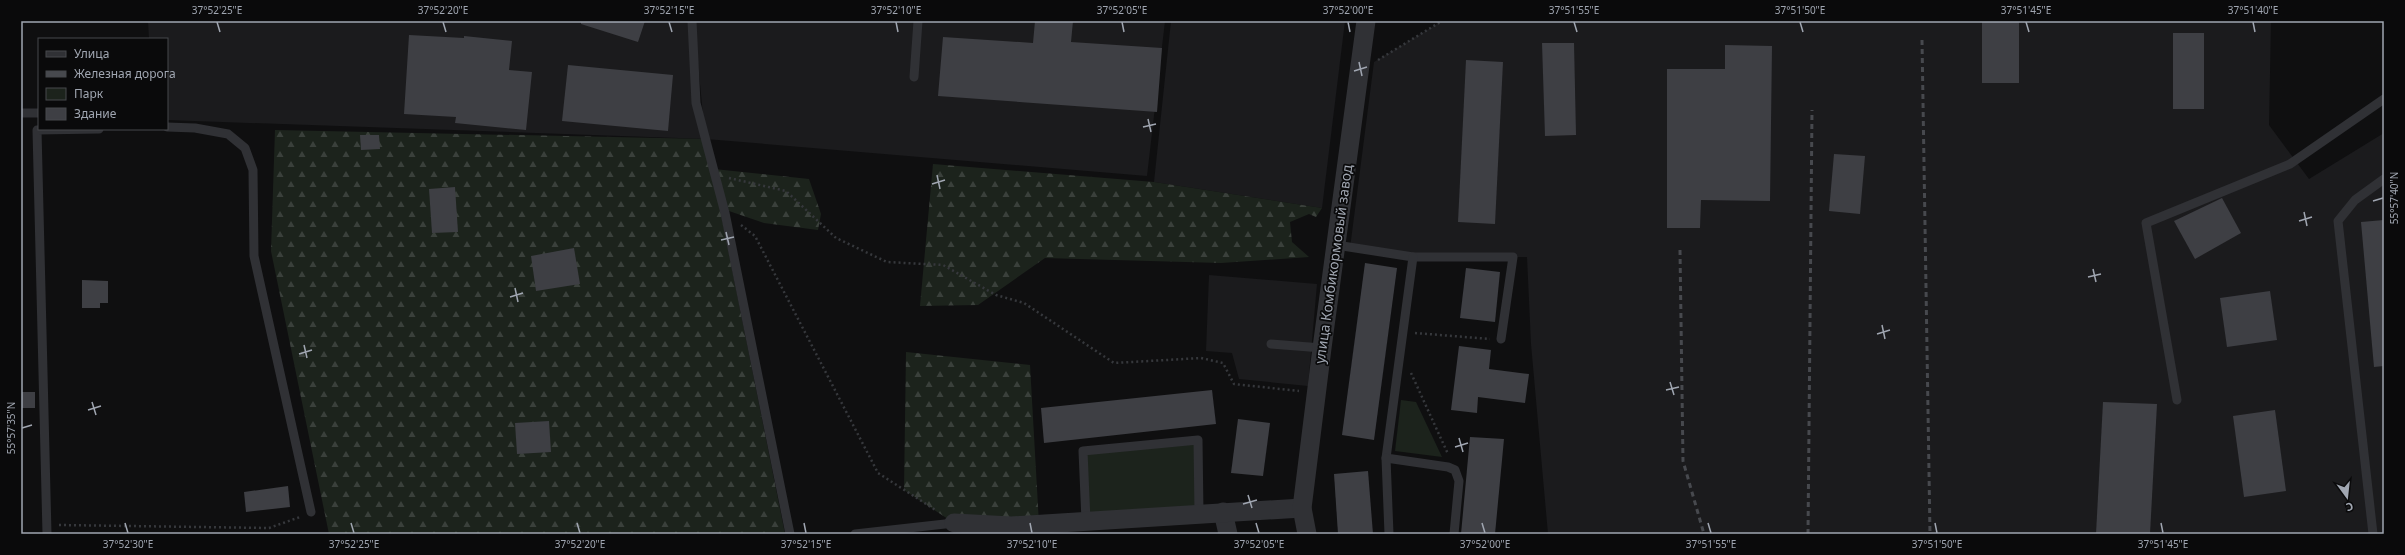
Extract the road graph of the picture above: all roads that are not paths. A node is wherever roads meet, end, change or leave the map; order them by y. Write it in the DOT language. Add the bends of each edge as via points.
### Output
graph roads {
  1 [pos="692,21"];
  2 [pos="918,21"];
  3 [pos="1366,21"];
  4 [pos="914,77"];
  5 [pos="2384,99"];
  6 [pos="21,113"];
  7 [pos="38,113"];
  8 [pos="168,127"];
  9 [pos="38,130"];
  10 [pos="2384,179"];
  11 [pos="1336,245"];
  12 [pos="1413,257"];
  13 [pos="1501,339"];
  14 [pos="1271,344"];
  15 [pos="1322,348"];
  16 [pos="2177,400"];
  17 [pos="1386,458"];
  18 [pos="1302,508"];
  19 [pos="311,512"];
  20 [pos="1223,512"];
  21 [pos="1199,513"];
  22 [pos="1086,521"];
  23 [pos="954,523"];
  24 [pos="47,529"];
  25 [pos="1011,530"];
  26 [pos="790,534"];
  27 [pos="855,534"];
  28 [pos="1228,534"];
  29 [pos="1307,534"];
  30 [pos="1389,534"];
  31 [pos="1454,534"];
  32 [pos="2373,534"];
  1 -- 26 [label="lane" via="696,103 725,213"];
  2 -- 4 [label="lane"];
  3 -- 11 [label="street, улица Комбикормовый завод"];
  5 -- 16 [label="lane" via="2290,164 2146,223"];
  6 -- 7 [label="lane"];
  8 -- 19 [label="lane" via="195,128 228,134 245,148 253,170 254,256"];
  9 -- 24 [label="lane"];
  10 -- 32 [label="lane" via="2355,200 2338,221"];
  11 -- 12 [label="lane"];
  11 -- 15 [label="street, улица Комбикормовый завод"];
  12 -- 13 [label="lane" via="1513,257"];
  12 -- 17 [label="lane"];
  14 -- 15 [label="lane"];
  15 -- 18 [label="street, улица Комбикормовый завод"];
  17 -- 30 [label="lane"];
  17 -- 31 [label="lane" via="1448,467 1457,474 1459,481"];
  18 -- 20 [label="street"];
  18 -- 29 [label="street, улица Комбикормовый завод"];
  20 -- 21 [label="street"];
  20 -- 28 [label="street"];
  21 -- 22 [label="street"];
  21 -- 22 [label="lane" via="1198,440 1083,451"];
  22 -- 25 [label="street"];
  23 -- 25 [label="street"];
  23 -- 27 [label="lane"];
}
